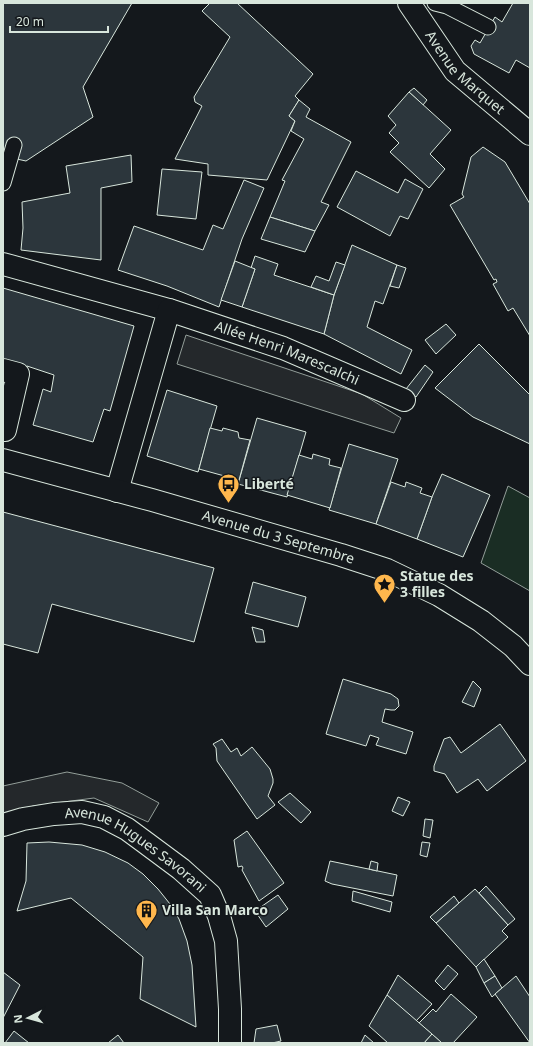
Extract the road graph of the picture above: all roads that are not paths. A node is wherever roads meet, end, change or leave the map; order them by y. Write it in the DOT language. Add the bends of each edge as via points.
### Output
graph roads {
  1 [pos="435,3"];
  2 [pos="411,5"];
  3 [pos="488,28"];
  4 [pos="530,134"];
  5 [pos="14,145"];
  6 [pos="3,183"];
  7 [pos="3,264"];
  8 [pos="169,310"];
  9 [pos="3,370"];
  10 [pos="404,400"];
  11 [pos="3,429"];
  12 [pos="3,460"];
  13 [pos="117,491"];
  14 [pos="530,664"];
  15 [pos="3,825"];
  16 [pos="230,1043"];
  1 -- 2 [label="lane"];
  1 -- 3 [label="lane" via="448,6"];
  2 -- 4 [label="street, Avenue Marquet" via="455,71"];
  5 -- 6 [label="lane"];
  7 -- 8 [label="street, Allée Henri Marescalchi"];
  8 -- 10 [label="street, Allée Henri Marescalchi" via="283,348"];
  8 -- 13 [label="street"];
  9 -- 11 [label="street" via="18,374 5,430"];
  12 -- 13 [label="street, Avenue du 3 Septembre"];
  13 -- 14 [label="street, Avenue du 3 Septembre" via="387,570 439,595 481,621 513,646"];
  15 -- 16 [label="street, Avenue Hugues Savorani" via="23,819 82,812 104,818 127,829 181,869 210,896 226,941"];
}
